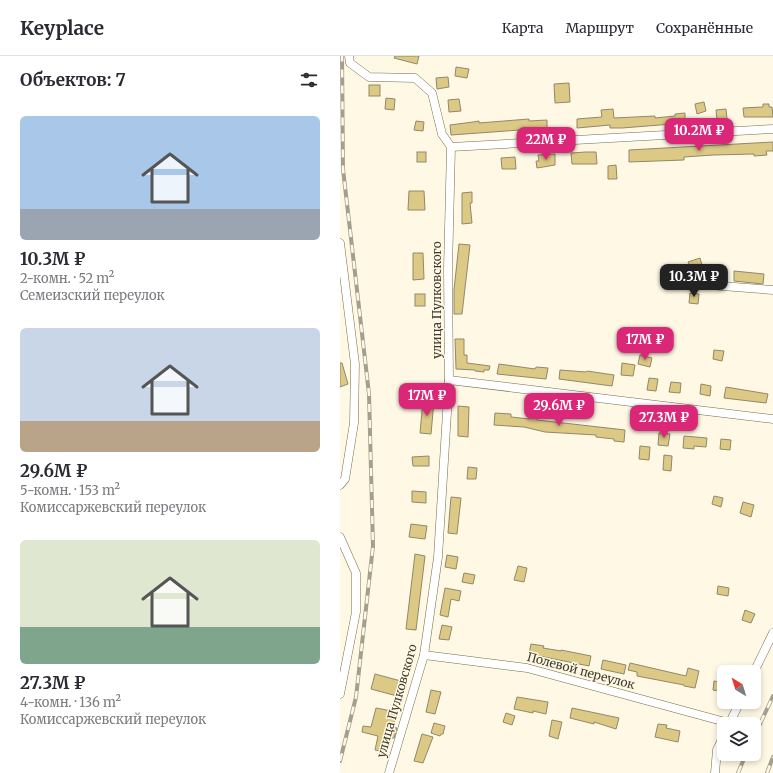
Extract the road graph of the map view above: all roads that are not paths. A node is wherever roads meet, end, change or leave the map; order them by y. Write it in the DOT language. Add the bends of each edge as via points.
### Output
graph roads {
  1 [pos="349,56"];
  2 [pos="773,129"];
  3 [pos="451,147"];
  4 [pos="340,243"];
  5 [pos="709,285"];
  6 [pos="773,290"];
  7 [pos="449,380"];
  8 [pos="773,419"];
  9 [pos="340,485"];
  10 [pos="340,537"];
  11 [pos="773,633"];
  12 [pos="424,655"];
  13 [pos="757,665"];
  14 [pos="340,694"];
  15 [pos="717,721"];
  16 [pos="717,750"];
  17 [pos="390,773"];
  18 [pos="715,773"];
  1 -- 3 [label="street" via="350,63 369,77 415,78 432,93 442,134"];
  2 -- 3 [label="street"];
  3 -- 7 [label="street, улица Пулковского"];
  4 -- 9 [label="street" via="355,364 354,423 345,479"];
  5 -- 6 [label="street"];
  7 -- 8 [label="street"];
  7 -- 12 [label="street, улица Пулковского" via="438,557"];
  10 -- 14 [label="street" via="356,573 356,612"];
  11 -- 13 [label="street"];
  12 -- 15 [label="street, Полевой переулок" via="528,668"];
  12 -- 17 [label="street, улица Пулковского"];
  16 -- 18 [label="street"];
}
